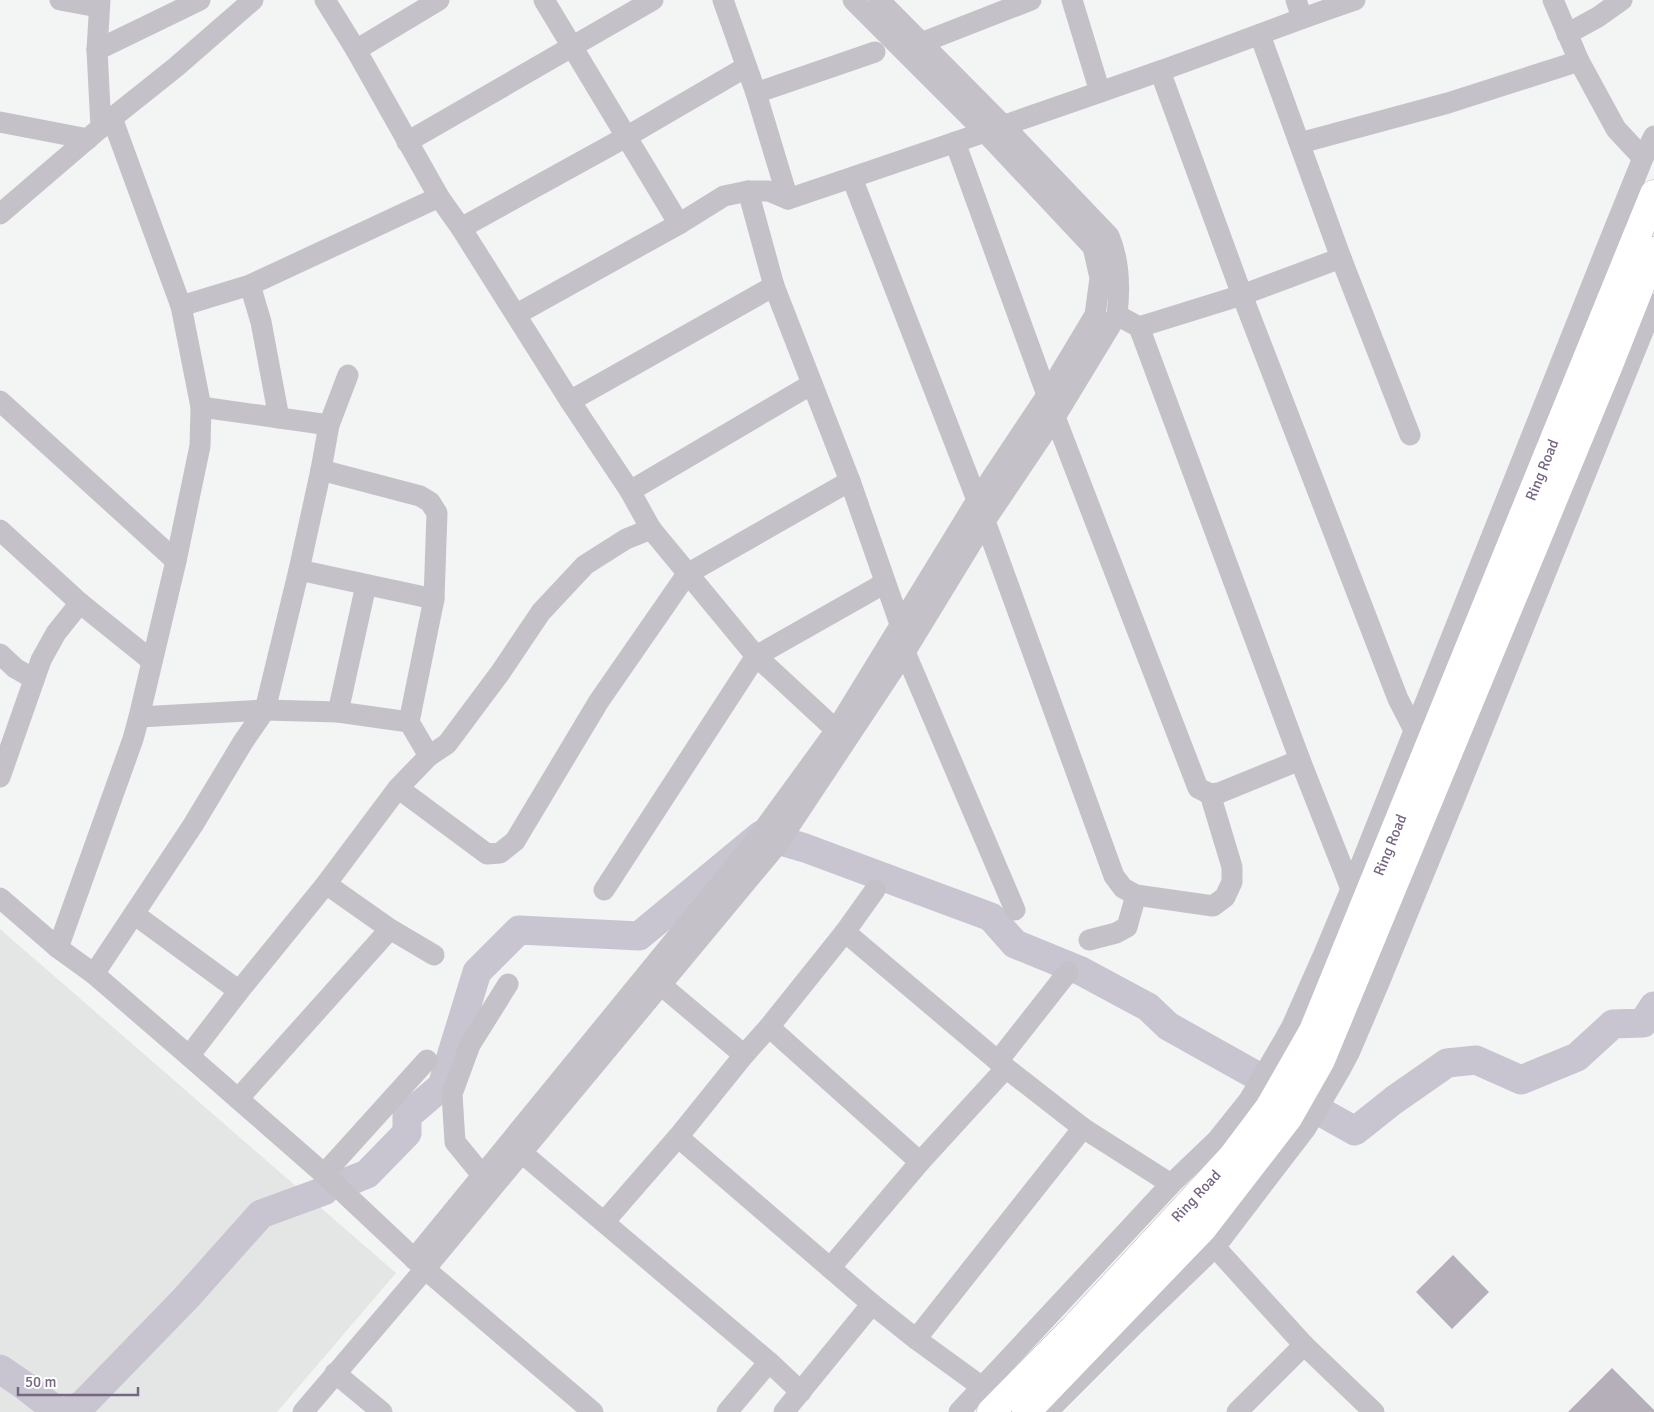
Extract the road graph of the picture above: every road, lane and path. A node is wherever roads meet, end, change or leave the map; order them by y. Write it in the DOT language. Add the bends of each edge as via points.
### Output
graph roads {
  1 [pos="60,0"];
  2 [pos="200,0"];
  3 [pos="253,0"];
  4 [pos="325,0"];
  5 [pos="439,0"];
  6 [pos="544,0"];
  7 [pos="653,0"];
  8 [pos="723,0"];
  9 [pos="853,0"];
  10 [pos="879,0"];
  11 [pos="1031,0"];
  12 [pos="1072,0"];
  13 [pos="1355,0"];
  14 [pos="1552,0"];
  15 [pos="1622,0"];
  16 [pos="99,3"];
  17 [pos="1299,9"];
  18 [pos="1567,34"];
  19 [pos="1260,35"];
  20 [pos="921,43"];
  21 [pos="571,46"];
  22 [pos="97,50"];
  23 [pos="356,50"];
  24 [pos="876,52"];
  25 [pos="1579,61"];
  26 [pos="746,67"];
  27 [pos="1160,71"];
  28 [pos="1100,92"];
  29 [pos="756,93"];
  30 [pos="0,122"];
  31 [pos="100,129"];
  32 [pos="994,129"];
  33 [pos="1654,136"];
  34 [pos="626,137"];
  35 [pos="408,142"];
  36 [pos="955,142"];
  37 [pos="1300,143"];
  38 [pos="1643,158"];
  39 [pos="852,178"];
  40 [pos="748,191"];
  41 [pos="1654,194"];
  42 [pos="439,197"];
  43 [pos="788,199"];
  44 [pos="0,214"];
  45 [pos="679,224"];
  46 [pos="462,228"];
  47 [pos="1654,251"];
  48 [pos="1341,258"];
  49 [pos="250,285"];
  50 [pos="774,286"];
  51 [pos="1242,295"];
  52 [pos="1654,304"];
  53 [pos="181,306"];
  54 [pos="517,314"];
  55 [pos="1117,315"];
  56 [pos="1139,327"];
  57 [pos="348,375"];
  58 [pos="812,384"];
  59 [pos="1047,395"];
  60 [pos="0,401"];
  61 [pos="570,401"];
  62 [pos="201,407"];
  63 [pos="1055,417"];
  64 [pos="279,418"];
  65 [pos="329,425"];
  66 [pos="1410,435"];
  67 [pos="321,470"];
  68 [pos="850,481"];
  69 [pos="630,491"];
  70 [pos="976,500"];
  71 [pos="985,521"];
  72 [pos="651,529"];
  73 [pos="0,530"];
  74 [pos="176,561"];
  75 [pos="299,570"];
  76 [pos="687,574"];
  77 [pos="885,583"];
  78 [pos="366,585"];
  79 [pos="434,599"];
  80 [pos="80,603"];
  81 [pos="898,640"];
  82 [pos="0,654"];
  83 [pos="756,656"];
  84 [pos="152,662"];
  85 [pos="34,679"];
  86 [pos="265,710"];
  87 [pos="338,712"];
  88 [pos="139,717"];
  89 [pos="409,722"];
  90 [pos="836,730"];
  91 [pos="1414,730"];
  92 [pos="429,756"];
  93 [pos="1300,760"];
  94 [pos="0,777"];
  95 [pos="398,788"];
  96 [pos="1210,794"];
  97 [pos="778,832"];
  98 [pos="326,884"];
  99 [pos="1351,889"];
  100 [pos="604,890"];
  101 [pos="874,890"];
  102 [pos="1136,896"];
  103 [pos="0,898"];
  104 [pos="1015,910"];
  105 [pos="134,914"];
  106 [pos="390,929"];
  107 [pos="845,932"];
  108 [pos="1089,940"];
  109 [pos="58,948"];
  110 [pos="434,955"];
  111 [pos="1068,972"];
  112 [pos="94,974"];
  113 [pos="508,984"];
  114 [pos="661,985"];
  115 [pos="240,991"];
  116 [pos="769,1027"];
  117 [pos="744,1055"];
  118 [pos="189,1056"];
  119 [pos="1312,1056"];
  120 [pos="427,1060"];
  121 [pos="1002,1065"];
  122 [pos="238,1099"];
  123 [pos="1278,1114"];
  124 [pos="1083,1128"];
  125 [pos="678,1137"];
  126 [pos="522,1153"];
  127 [pos="920,1162"];
  128 [pos="324,1174"];
  129 [pos="482,1175"];
  130 [pos="1171,1184"];
  131 [pos="604,1222"];
  132 [pos="1215,1247"];
  133 [pos="420,1264"];
  134 [pos="830,1268"];
  135 [pos="872,1304"];
  136 [pos="916,1339"];
  137 [pos="1304,1345"];
  138 [pos="769,1362"];
  139 [pos="335,1373"];
  140 [pos="801,1392"];
  141 [pos="987,1400"];
  142 [pos="302,1412"];
  143 [pos="382,1412"];
  144 [pos="593,1412"];
  145 [pos="727,1412"];
  146 [pos="784,1412"];
  147 [pos="959,1412"];
  148 [pos="1026,1412"];
  149 [pos="1047,1412"];
  150 [pos="1237,1412"];
  151 [pos="1374,1412"];
  1 -- 16 [label="street"];
  2 -- 22 [label="street"];
  3 -- 31 [label="street"];
  4 -- 23 [label="street"];
  5 -- 23 [label="street"];
  6 -- 21 [label="street"];
  7 -- 21 [label="street"];
  8 -- 26 [label="street"];
  9 -- 32 [label="street"];
  10 -- 20 [label="street"];
  11 -- 20 [label="street"];
  12 -- 28 [label="street"];
  13 -- 17 [label="street"];
  14 -- 18 [label="street"];
  15 -- 18 [label="street"];
  16 -- 22 [label="street"];
  17 -- 19 [label="street"];
  18 -- 25 [label="street"];
  19 -- 27 [label="street"];
  19 -- 37 [label="street"];
  20 -- 32 [label="street"];
  21 -- 34 [label="street"];
  21 -- 35 [label="street"];
  22 -- 31 [label="street"];
  23 -- 35 [label="street"];
  24 -- 29 [label="street"];
  25 -- 37 [label="street" via="1448,103"];
  25 -- 38 [label="street" via="1616,129"];
  26 -- 29 [label="street"];
  26 -- 34 [label="street"];
  27 -- 28 [label="street"];
  27 -- 51 [label="street"];
  28 -- 32 [label="street"];
  29 -- 43 [label="street"];
  30 -- 31 [label="street"];
  31 -- 44 [label="street"];
  31 -- 53 [label="street"];
  32 -- 36 [label="street"];
  32 -- 55 [label="street" via="1109,236 1119,279"];
  32 -- 59 [label="street" via="1093,247 1100,278 1095,315"];
  33 -- 38 [label="street"];
  34 -- 45 [label="street"];
  34 -- 46 [label="street"];
  35 -- 42 [label="street"];
  36 -- 39 [label="street"];
  36 -- 59 [label="street"];
  37 -- 48 [label="street"];
  38 -- 91 [label="street"];
  39 -- 43 [label="street"];
  39 -- 70 [label="street"];
  40 -- 43 [label="street" via="769,191"];
  40 -- 45 [label="street" via="724,196"];
  40 -- 50 [label="street"];
  41 -- 119 [label="highway, Ring Road" via="1312,1032"];
  42 -- 46 [label="street"];
  42 -- 49 [label="street"];
  45 -- 54 [label="street"];
  46 -- 54 [label="street"];
  47 -- 119 [label="highway, Ring Road" via="1605,374"];
  48 -- 51 [label="street"];
  48 -- 66 [label="street"];
  49 -- 53 [label="street"];
  49 -- 64 [label="street" via="261,322"];
  50 -- 58 [label="street"];
  50 -- 61 [label="street"];
  51 -- 56 [label="street"];
  51 -- 91 [label="street" via="1398,699"];
  52 -- 119 [label="street" via="1350,1051"];
  53 -- 62 [label="street"];
  54 -- 61 [label="street"];
  55 -- 56 [label="street"];
  55 -- 63 [label="street"];
  56 -- 93 [label="street"];
  57 -- 65 [label="street"];
  58 -- 68 [label="street"];
  58 -- 69 [label="street"];
  59 -- 70 [label="street"];
  60 -- 74 [label="street"];
  61 -- 69 [label="street"];
  62 -- 64 [label="street"];
  62 -- 74 [label="street" via="200,446"];
  63 -- 71 [label="street"];
  63 -- 96 [label="street" via="1198,788"];
  64 -- 65 [label="street"];
  65 -- 67 [label="street"];
  67 -- 75 [label="street"];
  67 -- 79 [label="street" via="420,496 430,502 437,513"];
  68 -- 76 [label="street"];
  68 -- 77 [label="street"];
  69 -- 72 [label="street"];
  70 -- 81 [label="street"];
  71 -- 81 [label="street"];
  71 -- 102 [label="street" via="1114,876 1123,888"];
  72 -- 76 [label="street"];
  72 -- 92 [label="street" via="626,539 585,565 541,612 448,744"];
  73 -- 80 [label="street"];
  74 -- 84 [label="street"];
  75 -- 78 [label="street"];
  75 -- 86 [label="street"];
  76 -- 83 [label="street"];
  76 -- 95 [label="street" via="599,701 515,841 500,853 487,854"];
  77 -- 81 [label="street"];
  77 -- 83 [label="street"];
  78 -- 79 [label="street"];
  78 -- 87 [label="street"];
  79 -- 89 [label="street"];
  80 -- 84 [label="street"];
  80 -- 85 [label="street" via="56,634"];
  81 -- 90 [label="street"];
  81 -- 97 [label="street"];
  81 -- 104 [label="street"];
  82 -- 85 [label="street"];
  83 -- 90 [label="street"];
  83 -- 100 [label="street"];
  84 -- 88 [label="street"];
  85 -- 94 [label="street"];
  86 -- 87 [label="street"];
  86 -- 88 [label="street"];
  86 -- 105 [label="street"];
  87 -- 89 [label="street"];
  88 -- 109 [label="street"];
  89 -- 92 [label="street"];
  90 -- 97 [label="street"];
  91 -- 99 [label="street"];
  92 -- 95 [label="street"];
  93 -- 96 [label="street"];
  93 -- 99 [label="street"];
  95 -- 98 [label="street"];
  96 -- 102 [label="street" via="1232,867 1232,882 1225,897 1212,906"];
  97 -- 114 [label="street"];
  97 -- 129 [label="street" via="753,844"];
  98 -- 106 [label="street"];
  98 -- 115 [label="street"];
  99 -- 119 [label="street" via="1311,983"];
  101 -- 107 [label="street"];
  102 -- 108 [label="street" via="1127,927"];
  103 -- 109 [label="street"];
  105 -- 112 [label="street"];
  105 -- 115 [label="street"];
  106 -- 110 [label="street"];
  106 -- 122 [label="street"];
  107 -- 116 [label="street"];
  107 -- 121 [label="street"];
  109 -- 112 [label="street"];
  111 -- 121 [label="street"];
  112 -- 118 [label="street"];
  113 -- 129 [label="street" via="470,1045 452,1094 455,1142"];
  114 -- 117 [label="street"];
  114 -- 126 [label="street"];
  115 -- 118 [label="street"];
  116 -- 117 [label="street"];
  116 -- 127 [label="street"];
  117 -- 125 [label="street"];
  118 -- 122 [label="street"];
  119 -- 123 [label="highway, Ring Road"];
  119 -- 123 [label="street"];
  120 -- 128 [label="street"];
  121 -- 124 [label="street"];
  121 -- 127 [label="street"];
  122 -- 128 [label="street"];
  123 -- 130 [label="street" via="1217,1140"];
  123 -- 132 [label="street"];
  123 -- 141 [label="highway, Ring Road" via="1233,1156 1073,1329"];
  123 -- 148 [label="highway, Ring Road" via="1203,1228"];
  124 -- 130 [label="street"];
  124 -- 136 [label="street"];
  125 -- 131 [label="street"];
  125 -- 134 [label="street"];
  126 -- 131 [label="street"];
  126 -- 133 [label="street"];
  127 -- 134 [label="street"];
  128 -- 133 [label="street"];
  129 -- 133 [label="street"];
  130 -- 141 [label="street"];
  131 -- 138 [label="street"];
  132 -- 137 [label="street"];
  132 -- 149 [label="street"];
  133 -- 139 [label="street"];
  133 -- 144 [label="street"];
  134 -- 135 [label="street"];
  135 -- 136 [label="street"];
  135 -- 140 [label="street"];
  136 -- 141 [label="street"];
  137 -- 150 [label="street"];
  137 -- 151 [label="street"];
  138 -- 140 [label="street"];
  138 -- 145 [label="street"];
  139 -- 142 [label="street"];
  139 -- 143 [label="street"];
  140 -- 146 [label="street"];
  141 -- 147 [label="street"];
}
